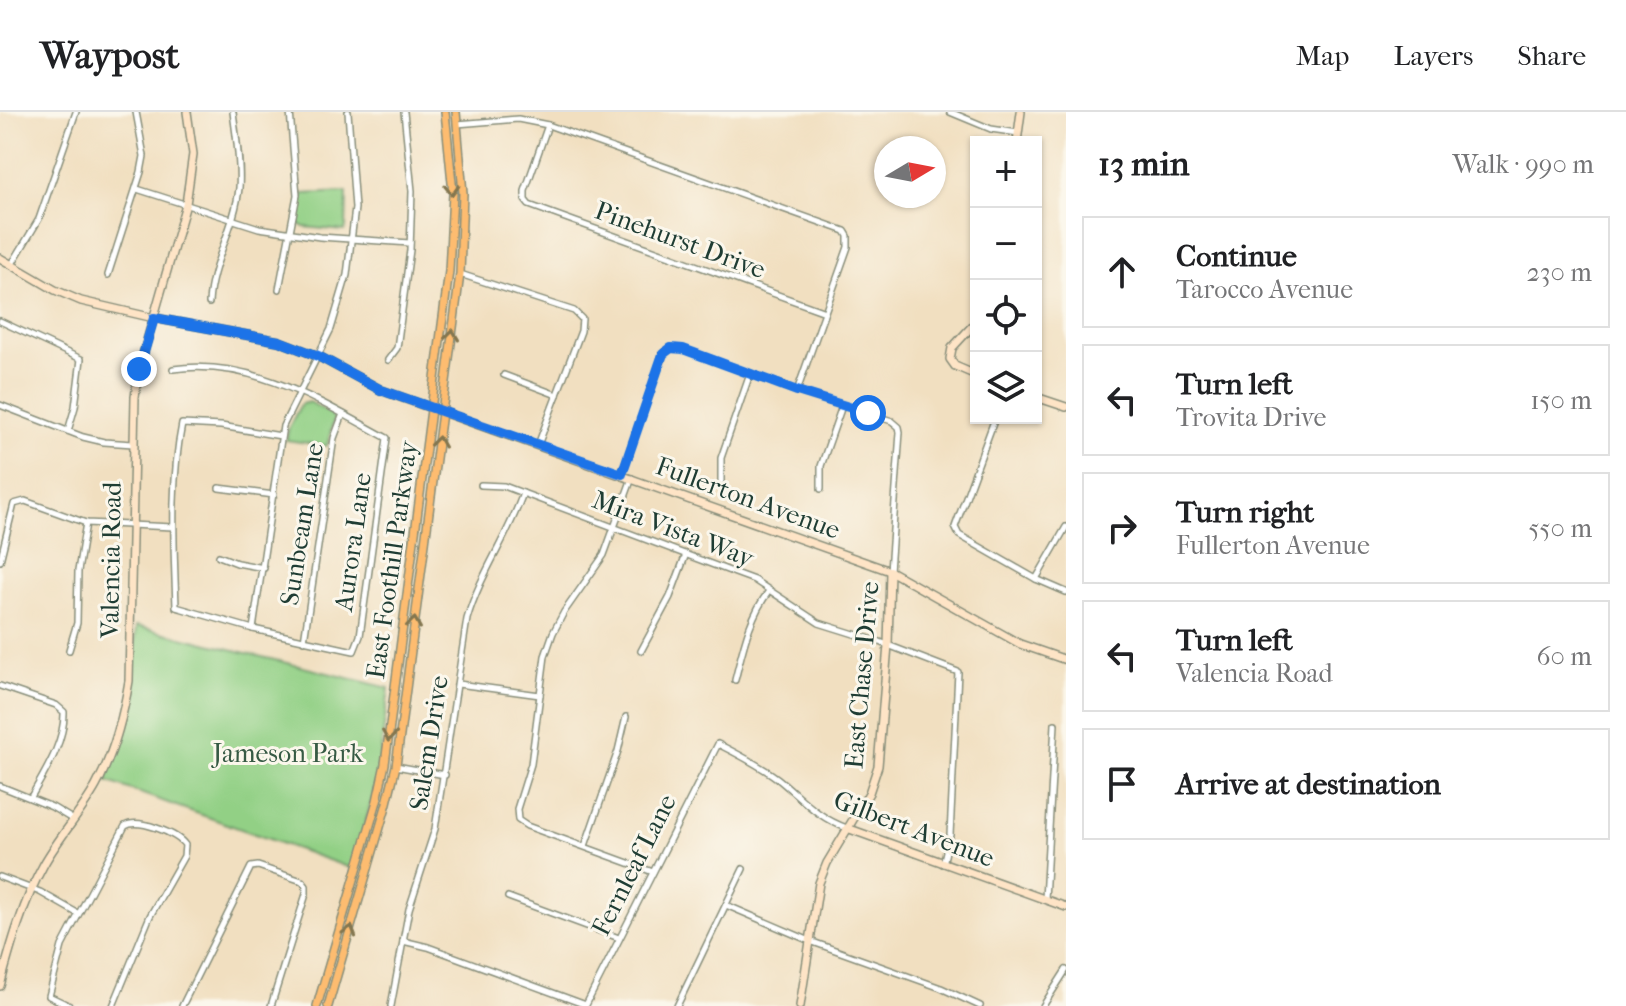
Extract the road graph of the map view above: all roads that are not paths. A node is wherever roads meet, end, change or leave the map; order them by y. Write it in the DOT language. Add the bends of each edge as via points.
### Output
graph roads {
  1 [pos="76,112"];
  2 [pos="136,112"];
  3 [pos="187,112"];
  4 [pos="233,112"];
  5 [pos="290,112"];
  6 [pos="348,112"];
  7 [pos="404,112"];
  8 [pos="445,112"];
  9 [pos="456,112"];
  10 [pos="950,112"];
  11 [pos="1021,112"];
  12 [pos="457,124"];
  13 [pos="548,125"];
  14 [pos="1011,136"];
  15 [pos="1017,136"];
  16 [pos="137,189"];
  17 [pos="186,204"];
  18 [pos="231,220"];
  19 [pos="290,233"];
  20 [pos="351,240"];
  21 [pos="410,243"];
  22 [pos="0,258"];
  23 [pos="12,264"];
  24 [pos="460,274"];
  25 [pos="108,275"];
  26 [pos="279,289"];
  27 [pos="209,303"];
  28 [pos="825,312"];
  29 [pos="154,318"];
  30 [pos="0,321"];
  31 [pos="970,328"];
  32 [pos="318,356"];
  33 [pos="388,360"];
  34 [pos="173,369"];
  35 [pos="970,372"];
  36 [pos="750,374"];
  37 [pos="504,375"];
  38 [pos="301,391"];
  39 [pos="797,391"];
  40 [pos="557,395"];
  41 [pos="1042,399"];
  42 [pos="0,405"];
  43 [pos="842,406"];
  44 [pos="1066,407"];
  45 [pos="432,409"];
  46 [pos="442,412"];
  47 [pos="343,414"];
  48 [pos="993,424"];
  49 [pos="68,431"];
  50 [pos="281,436"];
  51 [pos="133,444"];
  52 [pos="538,445"];
  53 [pos="622,474"];
  54 [pos="632,477"];
  55 [pos="721,481"];
  56 [pos="481,485"];
  57 [pos="219,488"];
  58 [pos="821,489"];
  59 [pos="523,493"];
  60 [pos="274,495"];
  61 [pos="86,523"];
  62 [pos="132,526"];
  63 [pos="173,527"];
  64 [pos="1066,527"];
  65 [pos="4,528"];
  66 [pos="613,528"];
  67 [pos="686,554"];
  68 [pos="219,556"];
  69 [pos="0,561"];
  70 [pos="264,568"];
  71 [pos="890,571"];
  72 [pos="1036,579"];
  73 [pos="769,591"];
  74 [pos="1066,592"];
  75 [pos="253,629"];
  76 [pos="304,641"];
  77 [pos="888,645"];
  78 [pos="69,650"];
  79 [pos="641,651"];
  80 [pos="1066,660"];
  81 [pos="735,680"];
  82 [pos="458,684"];
  83 [pos="0,686"];
  84 [pos="540,695"];
  85 [pos="626,717"];
  86 [pos="1055,724"];
  87 [pos="718,744"];
  88 [pos="396,766"];
  89 [pos="445,775"];
  90 [pos="0,786"];
  91 [pos="31,797"];
  92 [pos="72,819"];
  93 [pos="847,828"];
  94 [pos="585,846"];
  95 [pos="943,864"];
  96 [pos="743,869"];
  97 [pos="653,872"];
  98 [pos="0,877"];
  99 [pos="31,889"];
  100 [pos="508,897"];
  101 [pos="1045,900"];
  102 [pos="726,905"];
  103 [pos="1066,907"];
  104 [pos="77,913"];
  105 [pos="619,938"];
  106 [pos="403,941"];
  107 [pos="810,941"];
  108 [pos="1066,970"];
  109 [pos="0,986"];
  110 [pos="586,1005"];
  111 [pos="70,1006"];
  112 [pos="113,1006"];
  113 [pos="182,1006"];
  114 [pos="271,1006"];
  115 [pos="317,1006"];
  116 [pos="328,1006"];
  117 [pos="391,1006"];
  118 [pos="677,1006"];
  119 [pos="800,1006"];
  120 [pos="980,1006"];
  121 [pos="1043,1006"];
  1 -- 23 [label="street" via="39,219"];
  2 -- 16 [label="street" via="144,156"];
  3 -- 17 [label="street, Valencia Road" via="193,154"];
  4 -- 18 [label="street" via="239,188"];
  5 -- 19 [label="street" via="297,195"];
  6 -- 20 [label="street" via="355,208"];
  7 -- 21 [label="street" via="412,191"];
  8 -- 45 [label="main road, East Foothill Parkway, one-way" via="453,226"];
  9 -- 12 [label="main road, East Foothill Parkway"];
  10 -- 14 [label="street"];
  11 -- 15 [label="street"];
  12 -- 13 [label="street" via="518,119"];
  12 -- 24 [label="main road, East Foothill Parkway" via="463,193"];
  13 -- 28 [label="street, Pinehurst Drive" via="525,191 525,200 535,209"];
  13 -- 28 [label="street" via="839,228 848,236 848,247"];
  16 -- 17 [label="street"];
  16 -- 25 [label="street"];
  17 -- 18 [label="street"];
  17 -- 29 [label="street, Valencia Road"];
  18 -- 19 [label="street"];
  18 -- 27 [label="street" via="210,282"];
  19 -- 20 [label="street"];
  19 -- 26 [label="street"];
  20 -- 21 [label="street"];
  20 -- 32 [label="street" via="342,296"];
  21 -- 33 [label="street" via="397,348"];
  22 -- 23 [label="street, Fullerton Avenue"];
  23 -- 29 [label="street, Fullerton Avenue" via="81,301"];
  24 -- 40 [label="street" via="579,313 583,325"];
  46 -- 24 [label="main road, East Foothill Parkway, one-way"];
  28 -- 39 [label="street"];
  29 -- 32 [label="street, Fullerton Avenue" via="279,341"];
  29 -- 51 [label="street, Valencia Road" via="139,369"];
  30 -- 49 [label="street" via="81,359"];
  31 -- 35 [label="street" via="952,348 950,359"];
  32 -- 38 [label="street"];
  32 -- 45 [label="street, Fullerton Avenue" via="381,390"];
  34 -- 38 [label="street" via="199,366 270,379"];
  36 -- 39 [label="street"];
  36 -- 53 [label="street" via="683,349 663,354"];
  36 -- 55 [label="street" via="721,458"];
  37 -- 40 [label="street"];
  38 -- 47 [label="street"];
  38 -- 50 [label="street"];
  39 -- 43 [label="street"];
  40 -- 52 [label="street"];
  41 -- 44 [label="street"];
  42 -- 49 [label="street"];
  43 -- 58 [label="street" via="821,466"];
  43 -- 71 [label="street, East Chase Drive" via="899,427"];
  45 -- 46 [label="street, Fullerton Avenue"];
  45 -- 115 [label="main road, East Foothill Parkway, one-way" via="385,764"];
  46 -- 52 [label="street, Fullerton Avenue"];
  88 -- 46 [label="main road, East Foothill Parkway, one-way"];
  47 -- 76 [label="street, Sunbeam Lane" via="334,438"];
  47 -- 76 [label="street, Aurora Lane" via="387,438 360,636 354,651"];
  48 -- 72 [label="street" via="955,527 959,535"];
  49 -- 51 [label="street"];
  50 -- 60 [label="street"];
  50 -- 63 [label="street" via="182,424"];
  51 -- 62 [label="street, Valencia Road"];
  52 -- 53 [label="street, Fullerton Avenue"];
  53 -- 54 [label="street, Fullerton Avenue"];
  54 -- 66 [label="street"];
  54 -- 71 [label="street, Fullerton Avenue"];
  56 -- 59 [label="street, Mira Vista Way"];
  57 -- 60 [label="street"];
  59 -- 66 [label="street, Mira Vista Way"];
  59 -- 82 [label="street, Salem Drive" via="473,598"];
  60 -- 70 [label="street"];
  61 -- 62 [label="street"];
  61 -- 65 [label="street" via="25,501 14,504"];
  61 -- 78 [label="street" via="77,623"];
  62 -- 63 [label="street"];
  62 -- 92 [label="street, Valencia Road" via="129,681 122,724 94,789"];
  63 -- 75 [label="street" via="176,607"];
  64 -- 72 [label="street"];
  65 -- 69 [label="street"];
  66 -- 67 [label="street, Mira Vista Way"];
  66 -- 84 [label="street" via="604,555 553,633"];
  67 -- 73 [label="street, Mira Vista Way"];
  67 -- 79 [label="street"];
  68 -- 70 [label="street"];
  70 -- 75 [label="street"];
  71 -- 77 [label="street, East Chase Drive"];
  71 -- 80 [label="street, Fullerton Avenue" via="1020,644"];
  72 -- 74 [label="street"];
  73 -- 77 [label="street, Mira Vista Way" via="819,623"];
  73 -- 81 [label="street" via="749,628"];
  75 -- 76 [label="street"];
  77 -- 93 [label="street, East Chase Drive" via="876,775"];
  77 -- 95 [label="street, Mira Vista Way" via="958,672 950,835"];
  82 -- 84 [label="street"];
  82 -- 89 [label="street, Salem Drive"];
  83 -- 91 [label="street" via="64,712 54,755"];
  84 -- 94 [label="street" via="518,820"];
  85 -- 94 [label="street"];
  86 -- 101 [label="street"];
  87 -- 93 [label="street, Gilbert Avenue" via="753,761 808,807"];
  87 -- 97 [label="street, Fernleaf Lane"];
  88 -- 89 [label="street"];
  116 -- 88 [label="main road, East Foothill Parkway, one-way"];
  89 -- 106 [label="street, Salem Drive"];
  90 -- 91 [label="street"];
  91 -- 92 [label="street"];
  92 -- 99 [label="street, Valencia Road"];
  93 -- 95 [label="street, Gilbert Avenue"];
  93 -- 107 [label="street, East Chase Drive" via="819,883"];
  94 -- 97 [label="street"];
  95 -- 101 [label="street, Gilbert Avenue"];
  96 -- 102 [label="street"];
  97 -- 105 [label="street, Fernleaf Lane"];
  98 -- 99 [label="street"];
  99 -- 104 [label="street"];
  99 -- 109 [label="street, Valencia Road"];
  100 -- 105 [label="street"];
  101 -- 103 [label="street, Gilbert Avenue"];
  102 -- 107 [label="street"];
  102 -- 118 [label="street"];
  104 -- 111 [label="street" via="49,996"];
  104 -- 112 [label="street" via="130,822 180,838 185,845"];
  105 -- 110 [label="street, Fernleaf Lane"];
  106 -- 110 [label="street"];
  106 -- 117 [label="street, Salem Drive"];
  107 -- 119 [label="street, East Chase Drive"];
  107 -- 120 [label="street"];
  108 -- 121 [label="street"];
  113 -- 114 [label="street" via="251,867 258,866 306,886"];
}
